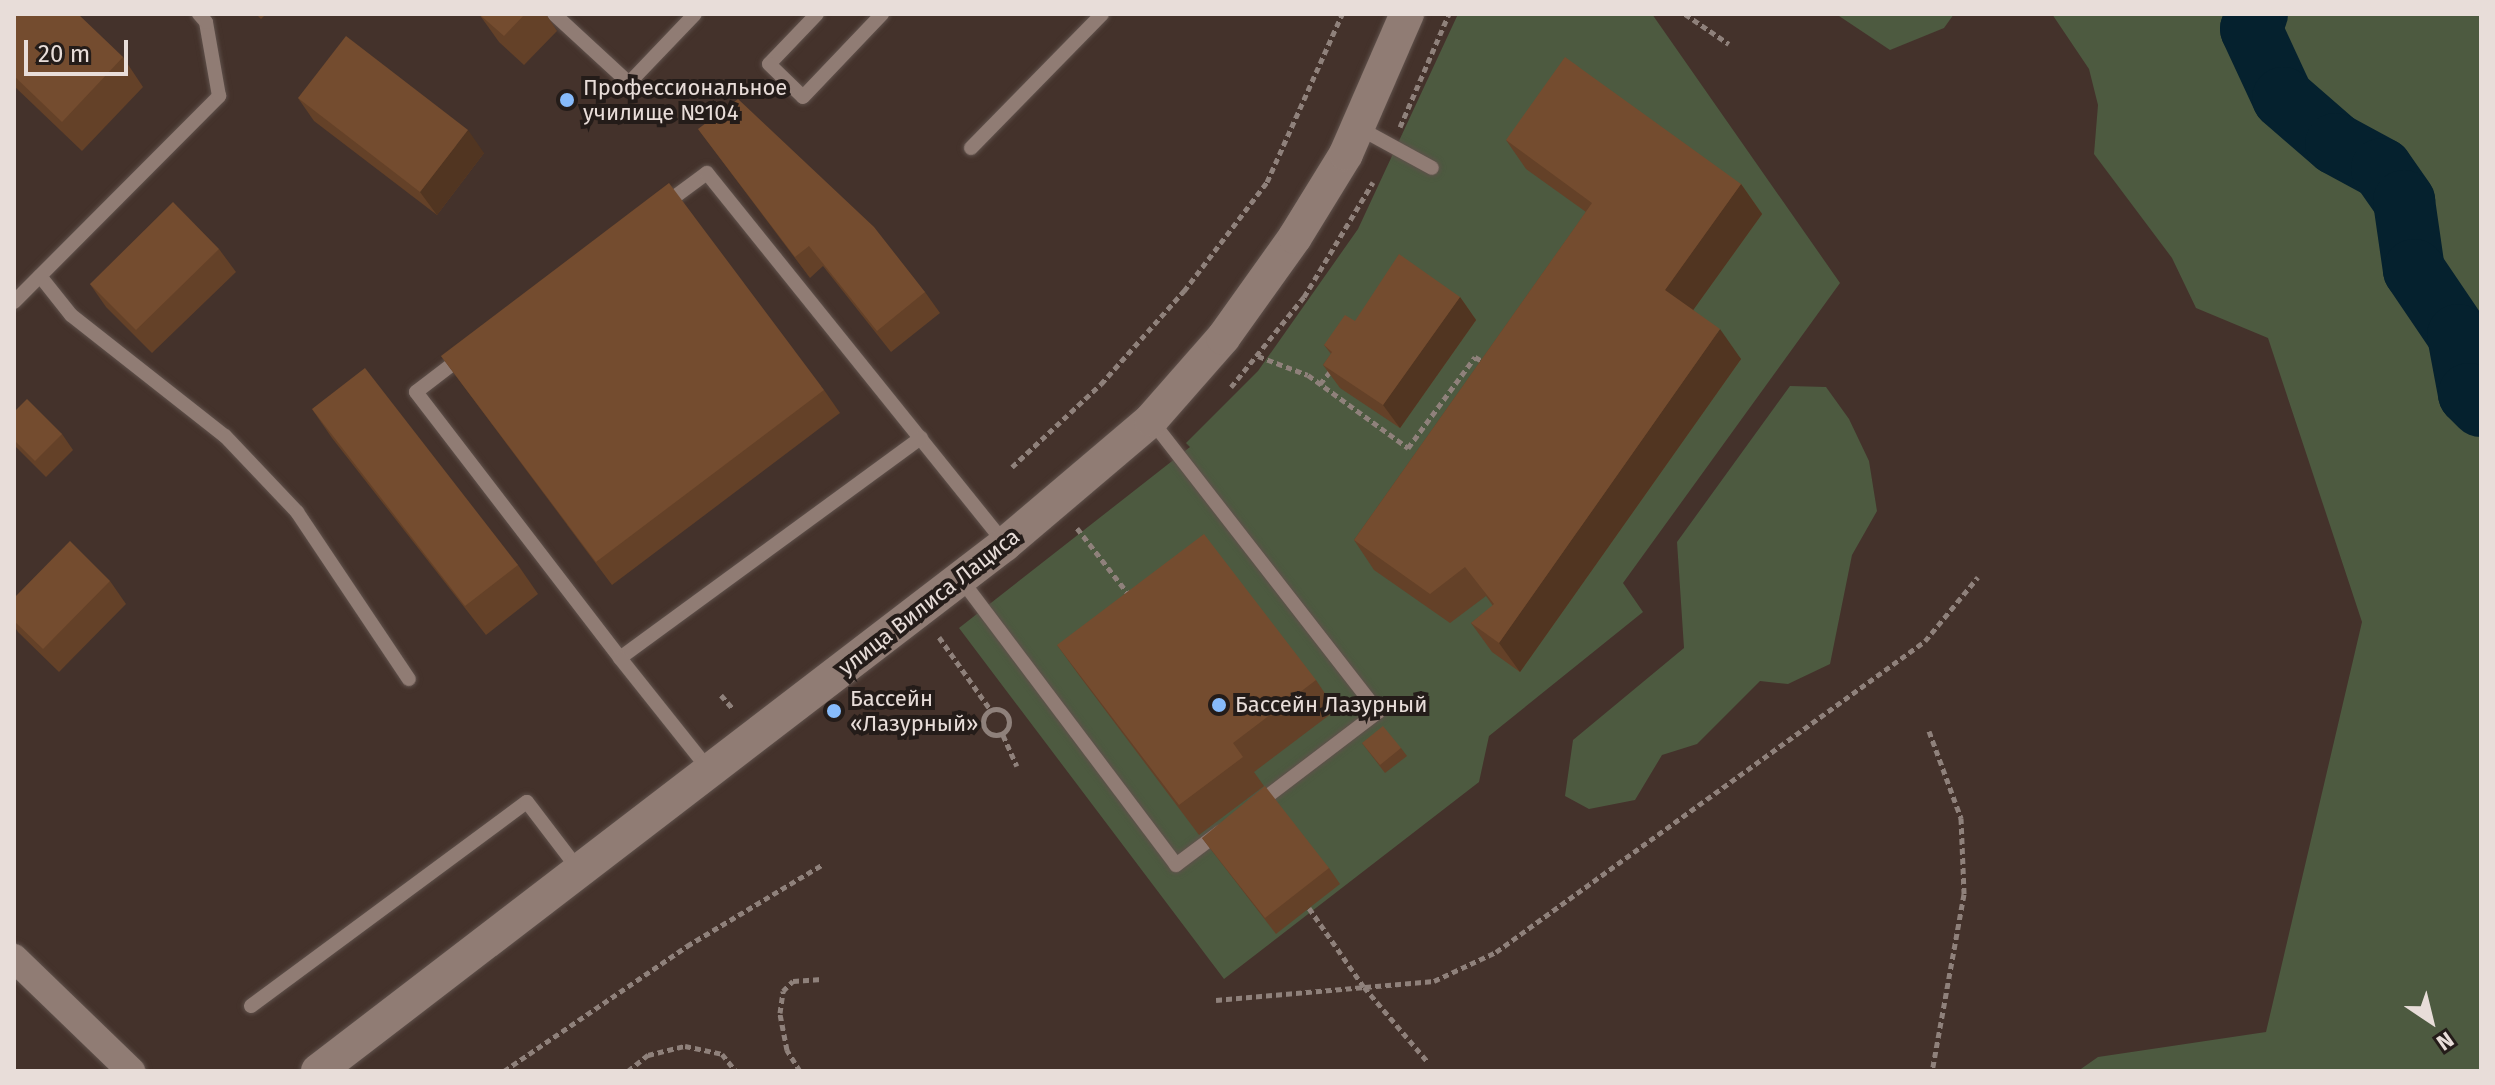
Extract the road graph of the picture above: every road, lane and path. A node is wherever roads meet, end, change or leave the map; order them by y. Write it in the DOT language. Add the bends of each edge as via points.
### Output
graph roads {
  1 [pos="199,14"];
  2 [pos="554,14"];
  3 [pos="695,14"];
  4 [pos="817,14"];
  5 [pos="882,14"];
  6 [pos="1102,14"];
  7 [pos="1342,14"];
  8 [pos="1407,14"];
  9 [pos="1685,14"];
  10 [pos="1729,44"];
  11 [pos="1358,127"];
  12 [pos="971,148"];
  13 [pos="1432,168"];
  14 [pos="656,211"];
  15 [pos="40,276"];
  16 [pos="14,302"];
  17 [pos="479,344"];
  18 [pos="1258,356"];
  19 [pos="1334,367"];
  20 [pos="1496,371"];
  21 [pos="1320,384"];
  22 [pos="1151,420"];
  23 [pos="921,438"];
  24 [pos="1012,467"];
  25 [pos="1077,527"];
  26 [pos="1005,544"];
  27 [pos="960,577"];
  28 [pos="1978,577"];
  29 [pos="1139,608"];
  30 [pos="937,639"];
  31 [pos="620,658"];
  32 [pos="409,679"];
  33 [pos="990,709"];
  34 [pos="1929,731"];
  35 [pos="1003,735"];
  36 [pos="1017,766"];
  37 [pos="710,772"];
  38 [pos="822,865"];
  39 [pos="581,873"];
  40 [pos="1309,908"];
  41 [pos="14,958"];
  42 [pos="822,979"];
  43 [pos="1364,987"];
  44 [pos="1216,1000"];
  45 [pos="251,1006"];
  46 [pos="1427,1061"];
  47 [pos="131,1071"];
  48 [pos="318,1071"];
  49 [pos="504,1071"];
  50 [pos="628,1071"];
  51 [pos="736,1071"];
  52 [pos="800,1071"];
  53 [pos="1932,1071"];
  1 -- 15 [label="lane" via="206,22 219,96"];
  2 -- 3 [label="lane" via="629,83"];
  4 -- 5 [label="lane" via="769,64 803,97"];
  6 -- 12 [label="lane"];
  7 -- 24 [label="path" via="1267,182 1184,291 1101,384"];
  8 -- 11 [label="street, улица Вилиса Лациса"];
  9 -- 10 [label="path"];
  11 -- 13 [label="lane"];
  11 -- 22 [label="street, улица Вилиса Лациса" via="1286,249 1223,338"];
  14 -- 23 [label="lane" via="707,173"];
  15 -- 16 [label="lane"];
  15 -- 32 [label="lane" via="71,315 225,436 297,512"];
  17 -- 31 [label="lane" via="416,392"];
  18 -- 21 [label="path"];
  19 -- 21 [label="path"];
  20 -- 21 [label="path" via="1475,357 1408,448"];
  22 -- 26 [label="street, улица Вилиса Лациса"];
  22 -- 27 [label="lane" via="1378,712 1176,865"];
  23 -- 26 [label="lane"];
  23 -- 31 [label="lane"];
  25 -- 29 [label="path"];
  26 -- 27 [label="street, улица Вилиса Лациса"];
  27 -- 37 [label="street, улица Вилиса Лациса"];
  28 -- 43 [label="path" via="1925,641 1496,952 1434,981"];
  30 -- 33 [label="path"];
  31 -- 37 [label="lane"];
  33 -- 35 [label="path" via="1009,716 1010,727"];
  33 -- 35 [label="path" via="983,717 984,728 992,736"];
  34 -- 53 [label="path" via="1961,818 1964,894"];
  35 -- 36 [label="path"];
  37 -- 39 [label="street, улица Вилиса Лациса"];
  38 -- 49 [label="path" via="687,946"];
  39 -- 45 [label="lane" via="527,802"];
  39 -- 48 [label="street, улица Вилиса Лациса"];
  40 -- 43 [label="path"];
  41 -- 47 [label="street"];
  42 -- 52 [label="path" via="793,981 783,991 787,1050"];
  43 -- 44 [label="path"];
  43 -- 46 [label="path"];
  50 -- 51 [label="path" via="648,1055 685,1046 722,1054"];
}
